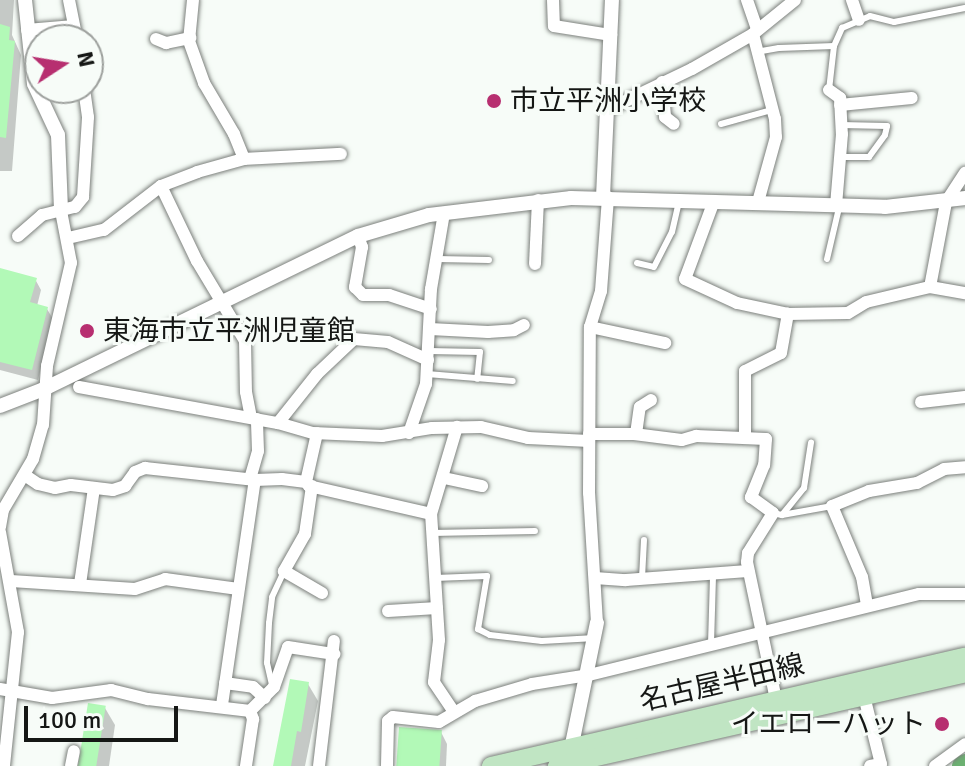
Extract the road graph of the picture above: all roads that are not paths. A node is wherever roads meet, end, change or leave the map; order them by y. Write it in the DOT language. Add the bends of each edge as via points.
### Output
graph roads {
  1 [pos="25,0"];
  2 [pos="69,0"];
  3 [pos="193,0"];
  4 [pos="553,0"];
  5 [pos="612,0"];
  6 [pos="747,0"];
  7 [pos="795,0"];
  8 [pos="852,0"];
  9 [pos="965,8"];
  10 [pos="859,20"];
  11 [pos="27,24"];
  12 [pos="74,24"];
  13 [pos="755,31"];
  14 [pos="611,35"];
  15 [pos="190,38"];
  16 [pos="156,39"];
  17 [pos="834,46"];
  18 [pos="756,52"];
  19 [pos="662,82"];
  20 [pos="829,90"];
  21 [pos="912,98"];
  22 [pos="43,104"];
  23 [pos="86,104"];
  24 [pos="840,105"];
  25 [pos="774,109"];
  26 [pos="607,110"];
  27 [pos="674,124"];
  28 [pos="721,124"];
  29 [pos="841,125"];
  30 [pos="341,154"];
  31 [pos="840,157"];
  32 [pos="244,159"];
  33 [pos="965,173"];
  34 [pos="161,186"];
  35 [pos="605,197"];
  36 [pos="965,198"];
  37 [pos="538,200"];
  38 [pos="680,200"];
  39 [pos="714,201"];
  40 [pos="758,202"];
  41 [pos="946,202"];
  42 [pos="837,206"];
  43 [pos="61,211"];
  44 [pos="444,213"];
  45 [pos="18,236"];
  46 [pos="358,236"];
  47 [pos="68,238"];
  48 [pos="437,259"];
  49 [pos="827,259"];
  50 [pos="489,260"];
  51 [pos="637,263"];
  52 [pos="535,264"];
  53 [pos="930,287"];
  54 [pos="965,293"];
  55 [pos="223,301"];
  56 [pos="431,309"];
  57 [pos="788,314"];
  58 [pos="524,325"];
  59 [pos="590,327"];
  60 [pos="430,329"];
  61 [pos="665,343"];
  62 [pos="428,362"];
  63 [pos="477,379"];
  64 [pos="513,381"];
  65 [pos="79,387"];
  66 [pos="44,389"];
  67 [pos="965,397"];
  68 [pos="651,400"];
  69 [pos="921,402"];
  70 [pos="0,406"];
  71 [pos="254,418"];
  72 [pos="278,423"];
  73 [pos="457,427"];
  74 [pos="317,433"];
  75 [pos="409,433"];
  76 [pos="636,434"];
  77 [pos="745,437"];
  78 [pos="589,438"];
  79 [pos="811,443"];
  80 [pos="965,467"];
  81 [pos="26,476"];
  82 [pos="444,478"];
  83 [pos="252,480"];
  84 [pos="309,484"];
  85 [pos="482,486"];
  86 [pos="94,488"];
  87 [pos="832,506"];
  88 [pos="431,514"];
  89 [pos="778,514"];
  90 [pos="535,531"];
  91 [pos="432,533"];
  92 [pos="1,537"];
  93 [pos="644,540"];
  94 [pos="284,571"];
  95 [pos="748,571"];
  96 [pos="713,576"];
  97 [pos="435,578"];
  98 [pos="595,578"];
  99 [pos="642,578"];
  100 [pos="11,581"];
  101 [pos="80,584"];
  102 [pos="238,589"];
  103 [pos="322,593"];
  104 [pos="965,594"];
  105 [pos="867,605"];
  106 [pos="437,608"];
  107 [pos="388,611"];
  108 [pos="596,631"];
  109 [pos="762,634"];
  110 [pos="712,646"];
  111 [pos="965,657"];
  112 [pos="965,673"];
  113 [pos="589,675"];
  114 [pos="225,683"];
  115 [pos="5,689"];
  116 [pos="269,693"];
  117 [pos="864,696"];
  118 [pos="776,700"];
  119 [pos="222,705"];
  120 [pos="250,711"];
  121 [pos="454,712"];
  122 [pos="965,744"];
  123 [pos="74,751"];
  124 [pos="566,760"];
  125 [pos="4,766"];
  126 [pos="71,766"];
  127 [pos="246,766"];
  128 [pos="319,766"];
  129 [pos="387,766"];
  130 [pos="491,766"];
  131 [pos="870,766"];
  132 [pos="935,766"];
  1 -- 11 [label="street"];
  2 -- 12 [label="street"];
  3 -- 15 [label="street"];
  4 -- 14 [label="street" via="554,26"];
  5 -- 14 [label="street"];
  6 -- 13 [label="street"];
  7 -- 13 [label="street"];
  8 -- 10 [label="street"];
  9 -- 10 [label="lane" via="894,22 870,16"];
  10 -- 17 [label="lane" via="842,28"];
  13 -- 18 [label="street"];
  13 -- 19 [label="street"];
  14 -- 26 [label="street"];
  15 -- 16 [label="street" via="166,43"];
  15 -- 32 [label="street" via="204,83"];
  17 -- 18 [label="lane"];
  17 -- 20 [label="lane"];
  18 -- 25 [label="street"];
  19 -- 26 [label="street"];
  19 -- 27 [label="street" via="665,117"];
  20 -- 24 [label="street" via="840,98"];
  21 -- 24 [label="street"];
  22 -- 43 [label="street" via="58,135"];
  23 -- 43 [label="street" via="83,197 75,207"];
  24 -- 29 [label="street"];
  25 -- 28 [label="lane"];
  25 -- 40 [label="street" via="776,137"];
  26 -- 35 [label="street"];
  29 -- 31 [label="street"];
  29 -- 31 [label="lane" via="887,126 869,157"];
  30 -- 32 [label="street"];
  31 -- 42 [label="street"];
  32 -- 34 [label="street"];
  33 -- 41 [label="street"];
  34 -- 47 [label="street" via="104,230"];
  34 -- 55 [label="street"];
  35 -- 37 [label="street"];
  35 -- 38 [label="street"];
  35 -- 59 [label="street" via="601,291"];
  36 -- 41 [label="street"];
  37 -- 44 [label="street"];
  37 -- 52 [label="street"];
  38 -- 39 [label="street"];
  38 -- 51 [label="lane" via="672,232 654,267"];
  39 -- 40 [label="street"];
  39 -- 57 [label="street" via="685,274 687,283 737,303"];
  40 -- 42 [label="street"];
  41 -- 42 [label="street"];
  41 -- 53 [label="street"];
  42 -- 49 [label="lane"];
  43 -- 45 [label="street" via="42,215"];
  43 -- 47 [label="street"];
  44 -- 46 [label="street"];
  44 -- 48 [label="street"];
  46 -- 55 [label="street"];
  46 -- 56 [label="street" via="362,247 355,287 363,295 389,295"];
  47 -- 66 [label="street" via="71,267"];
  48 -- 50 [label="lane"];
  48 -- 56 [label="street"];
  53 -- 54 [label="street"];
  53 -- 57 [label="street" via="866,302 848,313"];
  55 -- 66 [label="street"];
  55 -- 71 [label="street" via="247,347 246,392"];
  56 -- 60 [label="street"];
  57 -- 77 [label="street" via="781,353 745,371"];
  58 -- 60 [label="street" via="488,332"];
  59 -- 61 [label="street"];
  59 -- 78 [label="street"];
  60 -- 62 [label="street"];
  62 -- 63 [label="lane"];
  62 -- 63 [label="lane" via="480,352"];
  62 -- 72 [label="street" via="388,342 354,339"];
  62 -- 75 [label="street"];
  63 -- 64 [label="lane"];
  65 -- 71 [label="street"];
  66 -- 70 [label="street"];
  66 -- 81 [label="street" via="43,425"];
  67 -- 69 [label="street"];
  68 -- 76 [label="street" via="640,407"];
  71 -- 72 [label="street"];
  71 -- 83 [label="street" via="258,451"];
  72 -- 74 [label="street"];
  73 -- 75 [label="street"];
  73 -- 78 [label="street" via="542,440"];
  73 -- 82 [label="street"];
  74 -- 75 [label="street"];
  74 -- 84 [label="street"];
  76 -- 77 [label="street" via="682,440"];
  76 -- 78 [label="street"];
  77 -- 89 [label="street" via="766,439 764,465 751,497"];
  78 -- 98 [label="street"];
  79 -- 89 [label="lane" via="804,488"];
  80 -- 87 [label="street"];
  81 -- 86 [label="street" via="55,488"];
  81 -- 92 [label="street" via="3,510"];
  82 -- 85 [label="street"];
  82 -- 88 [label="street"];
  83 -- 84 [label="street"];
  83 -- 86 [label="street" via="145,468 125,486"];
  83 -- 102 [label="street"];
  84 -- 88 [label="street"];
  84 -- 94 [label="street" via="305,534"];
  86 -- 101 [label="street"];
  87 -- 89 [label="lane"];
  87 -- 105 [label="street" via="862,577"];
  88 -- 91 [label="street"];
  89 -- 95 [label="street" via="748,553"];
  90 -- 91 [label="lane"];
  91 -- 97 [label="street"];
  92 -- 100 [label="street"];
  93 -- 99 [label="lane"];
  94 -- 103 [label="street"];
  94 -- 116 [label="lane" via="272,597"];
  95 -- 96 [label="street"];
  95 -- 109 [label="street"];
  96 -- 99 [label="street"];
  96 -- 110 [label="lane"];
  97 -- 106 [label="street"];
  97 -- 108 [label="lane" via="487,576 478,629 490,635 542,641"];
  98 -- 99 [label="street"];
  98 -- 108 [label="street"];
  100 -- 101 [label="street"];
  100 -- 115 [label="street" via="18,632"];
  101 -- 102 [label="street" via="135,589 165,579"];
  102 -- 114 [label="street"];
  104 -- 105 [label="street" via="919,594"];
  105 -- 109 [label="street"];
  106 -- 107 [label="street"];
  106 -- 121 [label="street" via="434,682"];
  108 -- 113 [label="street"];
  109 -- 110 [label="street"];
  109 -- 118 [label="street"];
  110 -- 113 [label="street"];
  111 -- 118 [label="main road, 名古屋半田線"];
  112 -- 117 [label="main road, 名古屋半田線"];
  113 -- 121 [label="street" via="532,684"];
  113 -- 124 [label="street"];
  114 -- 116 [label="street"];
  114 -- 119 [label="street"];
  115 -- 119 [label="street" via="52,698 111,690 161,701"];
  115 -- 125 [label="street"];
  116 -- 120 [label="street"];
  116 -- 128 [label="street" via="288,647 334,648"];
  117 -- 124 [label="main road, 名古屋半田線"];
  117 -- 131 [label="street" via="881,764"];
  118 -- 124 [label="main road, 名古屋半田線"];
  119 -- 120 [label="street"];
  120 -- 127 [label="street"];
  121 -- 129 [label="street" via="439,722 393,717 388,721"];
  122 -- 132 [label="street"];
  123 -- 126 [label="street"];
  124 -- 130 [label="main road, 名古屋半田線"];
}
